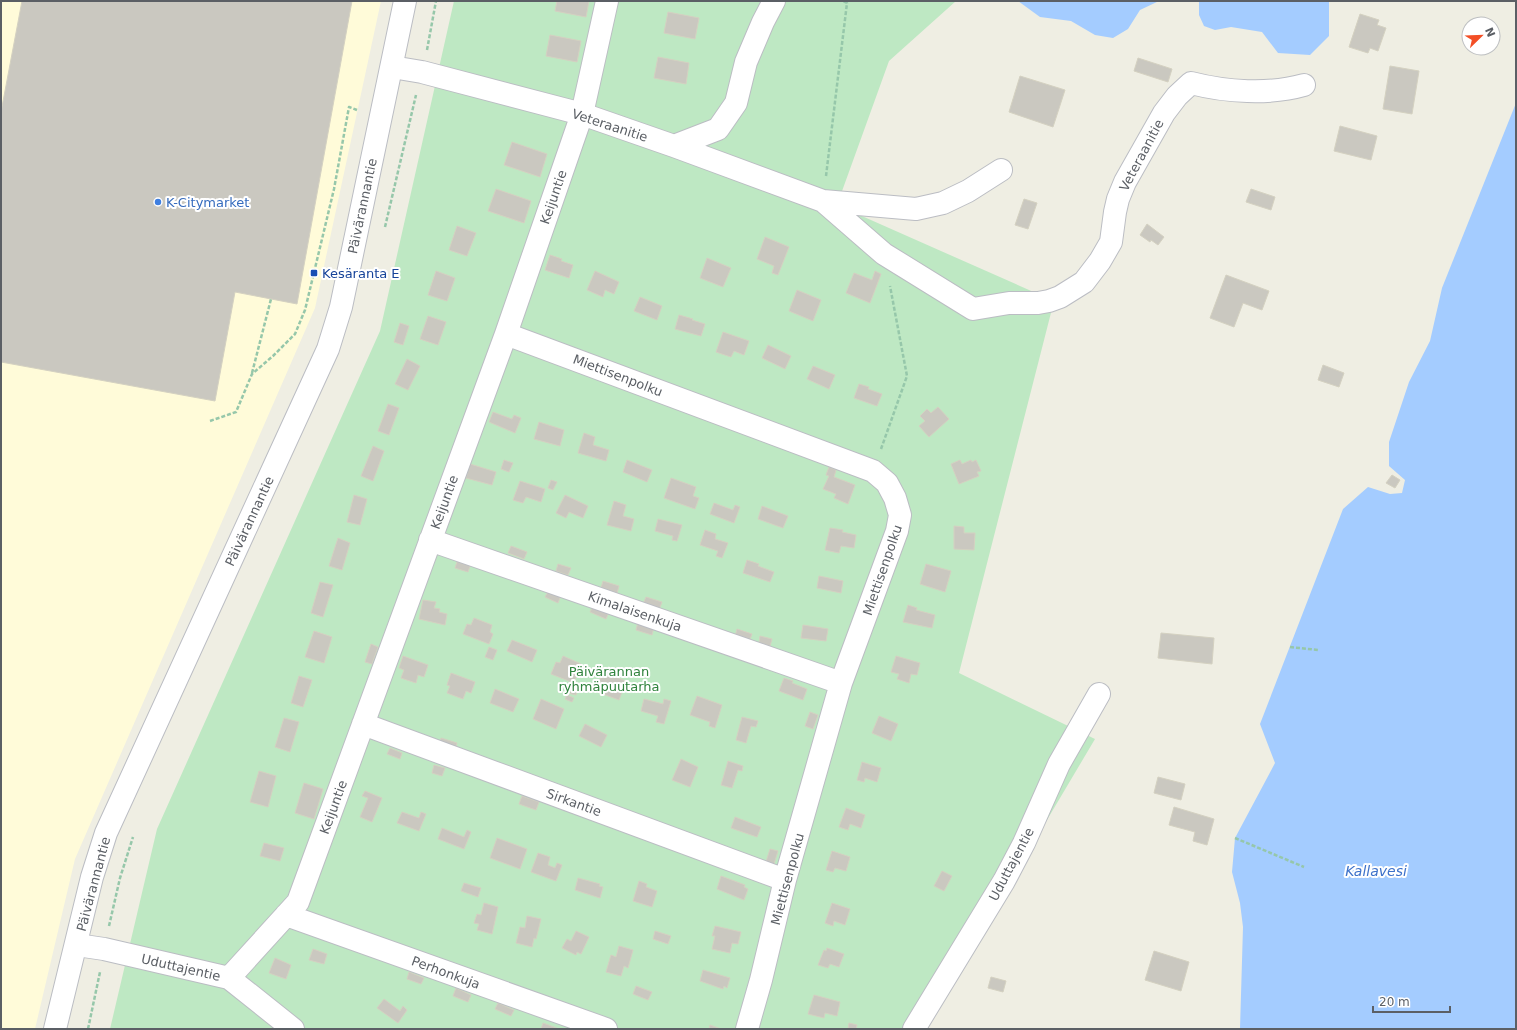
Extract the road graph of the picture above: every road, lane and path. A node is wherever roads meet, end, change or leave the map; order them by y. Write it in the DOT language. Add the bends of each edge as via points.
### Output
graph roads {
  1 [pos="405,1"];
  2 [pos="607,1"];
  3 [pos="774,1"];
  4 [pos="843,1"];
  5 [pos="392,67"];
  6 [pos="1304,84"];
  7 [pos="582,114"];
  8 [pos="381,118"];
  9 [pos="409,125"];
  10 [pos="674,146"];
  11 [pos="1001,170"];
  12 [pos="823,201"];
  13 [pos="884,254"];
  14 [pos="270,299"];
  15 [pos="506,334"];
  16 [pos="252,374"];
  17 [pos="210,421"];
  18 [pos="873,471"];
  19 [pos="430,540"];
  20 [pos="1290,646"];
  21 [pos="1318,650"];
  22 [pos="841,683"];
  23 [pos="1099,694"];
  24 [pos="363,724"];
  25 [pos="1236,838"];
  26 [pos="1304,867"];
  27 [pos="785,880"];
  28 [pos="286,915"];
  29 [pos="77,945"];
  30 [pos="230,978"];
  31 [pos="55,1029"];
  32 [pos="293,1029"];
  33 [pos="606,1029"];
  34 [pos="747,1029"];
  35 [pos="914,1029"];
  1 -- 5 [label="street, Päivärannantie"];
  2 -- 7 [label="street, Keijuntie"];
  3 -- 10 [label="street" via="746,62 736,103 718,129"];
  4 -- 12 [label="path" via="847,3"];
  5 -- 7 [label="street, Veteraanitie" via="422,72"];
  5 -- 8 [label="street, Päivärannantie"];
  6 -- 13 [label="street, Veteraanitie" via="1291,88 1244,91 1191,83 1164,113 1124,182 1116,206 1111,242 1100,261 1084,282 1060,297 1038,303 1009,303 973,309"];
  7 -- 10 [label="street, Veteraanitie"];
  7 -- 15 [label="street, Keijuntie"];
  8 -- 9 [label="path"];
  8 -- 16 [label="path" via="349,107 334,189 306,310 295,334"];
  8 -- 29 [label="street, Päivärannantie" via="341,307 328,349 106,833 92,877"];
  10 -- 12 [label="street, Veteraanitie"];
  11 -- 12 [label="street, Veteraanitie" via="943,203 916,209"];
  12 -- 13 [label="street, Veteraanitie"];
  13 -- 18 [label="path" via="907,376"];
  14 -- 16 [label="path"];
  15 -- 18 [label="street, Miettisenpolku"];
  15 -- 19 [label="street, Keijuntie"];
  16 -- 17 [label="path" via="236,412"];
  18 -- 22 [label="street, Miettisenpolku" via="887,483 900,515 897,531"];
  19 -- 22 [label="street, Kimalaisenkuja"];
  19 -- 24 [label="street, Keijuntie"];
  20 -- 21 [label="path"];
  22 -- 27 [label="street, Miettisenpolku"];
  23 -- 35 [label="street, Uduttajentie" via="1059,764 1024,844 1004,881"];
  24 -- 27 [label="street, Sirkantie"];
  24 -- 28 [label="street, Keijuntie" via="298,902"];
  25 -- 26 [label="path"];
  27 -- 34 [label="street, Miettisenpolku"];
  28 -- 30 [label="street, Keijuntie"];
  28 -- 33 [label="street, Perhonkuja"];
  29 -- 30 [label="street, Uduttajentie"];
  29 -- 31 [label="street, Päivärannantie"];
  30 -- 32 [label="street, Uduttajentie"];
}
